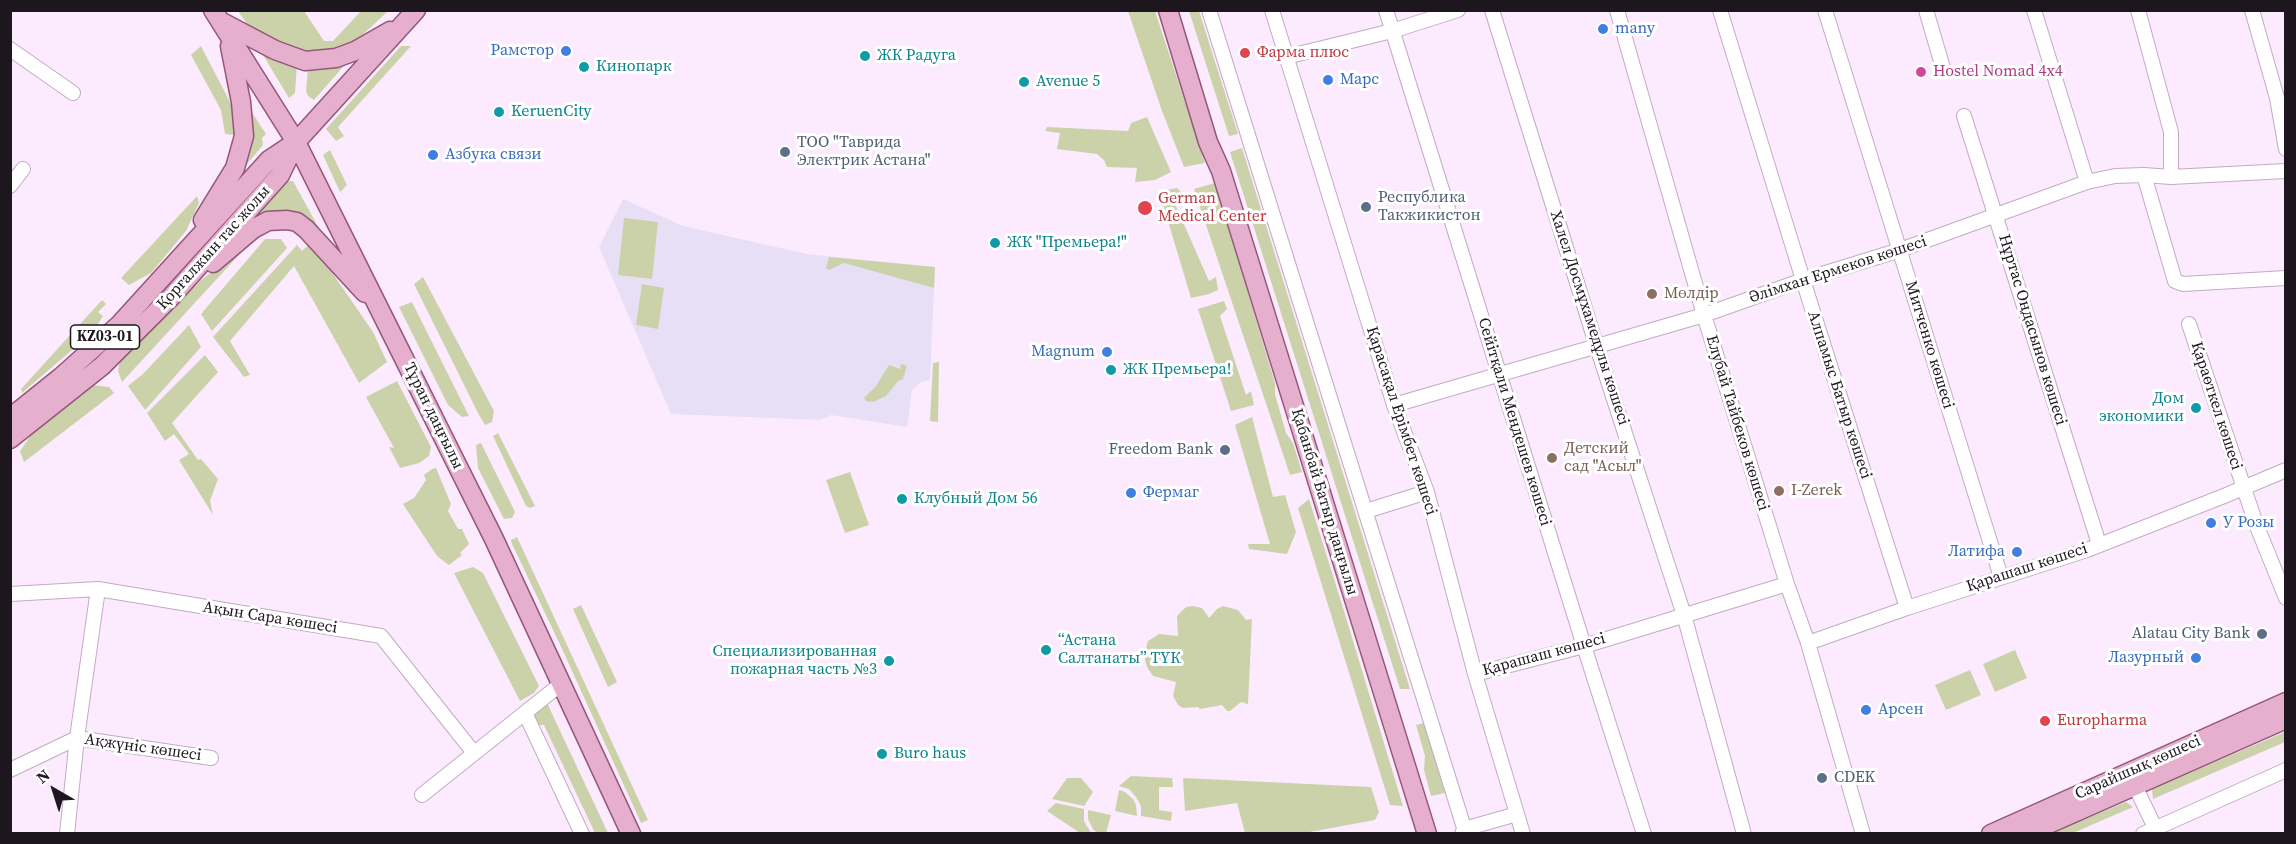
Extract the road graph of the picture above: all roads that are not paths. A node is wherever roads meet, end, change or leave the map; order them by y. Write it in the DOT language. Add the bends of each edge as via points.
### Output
graph roads {
  1 [pos="1167,10"];
  2 [pos="1179,10"];
  3 [pos="1209,10"];
  4 [pos="1272,10"];
  5 [pos="1386,10"];
  6 [pos="1458,10"];
  7 [pos="1492,10"];
  8 [pos="1617,10"];
  9 [pos="1720,10"];
  10 [pos="1825,10"];
  11 [pos="1926,10"];
  12 [pos="2034,10"];
  13 [pos="2138,10"];
  14 [pos="2252,10"];
  15 [pos="410,17"];
  16 [pos="220,22"];
  17 [pos="1392,31"];
  18 [pos="10,49"];
  19 [pos="1286,57"];
  20 [pos="1943,68"];
  21 [pos="73,93"];
  22 [pos="1965,116"];
  23 [pos="296,142"];
  24 [pos="2286,149"];
  25 [pos="23,169"];
  26 [pos="1221,171"];
  27 [pos="2286,171"];
  28 [pos="2144,175"];
  29 [pos="2171,177"];
  30 [pos="2087,182"];
  31 [pos="10,186"];
  32 [pos="1996,216"];
  33 [pos="1900,250"];
  34 [pos="183,255"];
  35 [pos="2286,278"];
  36 [pos="1803,280"];
  37 [pos="172,296"];
  38 [pos="380,309"];
  39 [pos="1704,315"];
  40 [pos="2189,324"];
  41 [pos="1597,347"];
  42 [pos="1499,374"];
  43 [pos="1394,405"];
  44 [pos="10,418"];
  45 [pos="10,439"];
  46 [pos="2286,470"];
  47 [pos="2243,488"];
  48 [pos="1427,492"];
  49 [pos="1366,512"];
  50 [pos="2099,544"];
  51 [pos="2001,577"];
  52 [pos="1787,584"];
  53 [pos="98,589"];
  54 [pos="10,594"];
  55 [pos="2286,598"];
  56 [pos="1907,608"];
  57 [pos="1684,615"];
  58 [pos="1808,643"];
  59 [pos="1584,646"];
  60 [pos="1475,674"];
  61 [pos="561,684"];
  62 [pos="2286,702"];
  63 [pos="525,713"];
  64 [pos="2286,717"];
  65 [pos="77,738"];
  66 [pos="474,753"];
  67 [pos="211,758"];
  68 [pos="10,770"];
  69 [pos="2286,770"];
  70 [pos="2135,786"];
  71 [pos="422,795"];
  72 [pos="1517,814"];
  73 [pos="1464,832"];
  74 [pos="2152,832"];
  75 [pos="67,834"];
  76 [pos="582,834"];
  77 [pos="631,834"];
  78 [pos="1427,834"];
  79 [pos="1523,834"];
  80 [pos="1644,834"];
  81 [pos="1744,834"];
  82 [pos="1863,834"];
  83 [pos="1991,834"];
  84 [pos="2026,834"];
  1 -- 26 [label="main road, Қабанбай Батыр даңғылы" via="1208,142"];
  2 -- 26 [label="main road, Қабанбай Батыр даңғылы" via="1219,139"];
  3 -- 49 [label="street"];
  4 -- 19 [label="street, Қарасақал Ерімбет көшесі"];
  5 -- 17 [label="street, Сейітқали Меңдешев көшесі"];
  6 -- 17 [label="street"];
  7 -- 41 [label="street, Халел Досмұхамедұлы көшесі"];
  8 -- 39 [label="street, Елубай Тайбеков көшесі"];
  9 -- 36 [label="street, Алпамыс Батыр көшесі"];
  10 -- 33 [label="street, Митченко көшесі"];
  11 -- 20 [label="street"];
  12 -- 30 [label="street"];
  13 -- 29 [label="street" via="2171,132"];
  14 -- 24 [label="street" via="2277,98"];
  15 -- 16 [label="main road" via="355,51 336,58 305,61"];
  15 -- 23 [label="main road, Қорғалжын тас жолы / KZ03-01"];
  16 -- 23 [label="main road, Тұран даңғылы"];
  16 -- 34 [label="main road" via="241,102 244,136 235,168"];
  17 -- 19 [label="street"];
  17 -- 42 [label="street, Сейітқали Меңдешев көшесі"];
  18 -- 21 [label="street"];
  19 -- 43 [label="street, Қарасақал Ерімбет көшесі"];
  22 -- 32 [label="street, Нұртас Оңдасынов көшесі"];
  23 -- 34 [label="main road, Қорғалжын тас жолы / KZ03-01" via="269,160"];
  23 -- 37 [label="main road, Қорғалжын тас жолы / KZ03-01" via="280,174"];
  23 -- 38 [label="main road, Тұран даңғылы"];
  25 -- 31 [label="street"];
  26 -- 78 [label="main road, Қабанбай Батыр даңғылы"];
  27 -- 29 [label="street, Әлімхан Ермеков көшесі"];
  28 -- 29 [label="street, Әлімхан Ермеков көшесі"];
  28 -- 30 [label="street, Әлімхан Ермеков көшесі"];
  28 -- 35 [label="street" via="2175,281 2183,284"];
  30 -- 32 [label="street, Әлімхан Ермеков көшесі"];
  32 -- 33 [label="street, Әлімхан Ермеков көшесі"];
  32 -- 50 [label="street, Нұртас Оңдасынов көшесі"];
  33 -- 36 [label="street, Әлімхан Ермеков көшесі"];
  33 -- 51 [label="street, Митченко көшесі"];
  34 -- 44 [label="main road, Қорғалжын тас жолы / KZ03-01" via="119,325"];
  36 -- 39 [label="street, Әлімхан Ермеков көшесі"];
  36 -- 56 [label="street, Алпамыс Батыр көшесі"];
  37 -- 38 [label="main road" via="253,229 268,221 286,220 306,229"];
  37 -- 45 [label="main road, Қорғалжын тас жолы / KZ03-01" via="102,366"];
  38 -- 61 [label="main road, Тұран даңғылы"];
  39 -- 41 [label="street, Әлімхан Ермеков көшесі"];
  39 -- 52 [label="street, Елубай Тайбеков көшесі"];
  40 -- 47 [label="street, Қараөткел көшесі"];
  41 -- 42 [label="street, Әлімхан Ермеков көшесі"];
  41 -- 57 [label="street, Халел Досмұхамедұлы көшесі"];
  42 -- 43 [label="street, Әлімхан Ермеков көшесі"];
  42 -- 59 [label="street, Сейітқали Меңдешев көшесі"];
  43 -- 48 [label="street, Қарасақал Ерімбет көшесі"];
  46 -- 47 [label="street, Қарашаш көшесі"];
  47 -- 50 [label="street, Қарашаш көшесі"];
  47 -- 55 [label="street, Қараөткел көшесі"];
  48 -- 49 [label="street"];
  48 -- 60 [label="street, Қарасақал Ерімбет көшесі"];
  49 -- 73 [label="street"];
  50 -- 51 [label="street, Қарашаш көшесі"];
  51 -- 56 [label="street, Қарашаш көшесі"];
  52 -- 57 [label="street, Қарашаш көшесі"];
  52 -- 58 [label="street, Елубай Тайбеков көшесі"];
  53 -- 54 [label="street, Ақын Сара көшесі"];
  53 -- 65 [label="street"];
  53 -- 66 [label="street, Ақын Сара көшесі" via="381,636"];
  56 -- 58 [label="street, Қарашаш көшесі"];
  57 -- 59 [label="street, Қарашаш көшесі"];
  57 -- 81 [label="street, Халел Досмұхамедұлы көшесі"];
  58 -- 82 [label="street, Елубай Тайбеков көшесі"];
  59 -- 60 [label="street, Қарашаш көшесі"];
  59 -- 80 [label="street, Сейітқали Меңдешев көшесі"];
  60 -- 72 [label="street, Қарасақал Ерімбет көшесі"];
  61 -- 63 [label="street"];
  61 -- 77 [label="main road, Тұран даңғылы"];
  62 -- 83 [label="main road, Сарайшық көшесі"];
  63 -- 66 [label="street"];
  63 -- 76 [label="street"];
  64 -- 70 [label="main road, Сарайшық көшесі"];
  65 -- 67 [label="street, Ақжүніс көшесі"];
  65 -- 68 [label="street, Ақжүніс көшесі"];
  65 -- 75 [label="street"];
  66 -- 71 [label="street"];
  69 -- 74 [label="street"];
  70 -- 74 [label="street"];
  70 -- 84 [label="main road, Сарайшық көшесі"];
  72 -- 73 [label="street"];
  72 -- 79 [label="street, Қарасақал Ерімбет көшесі"];
}
